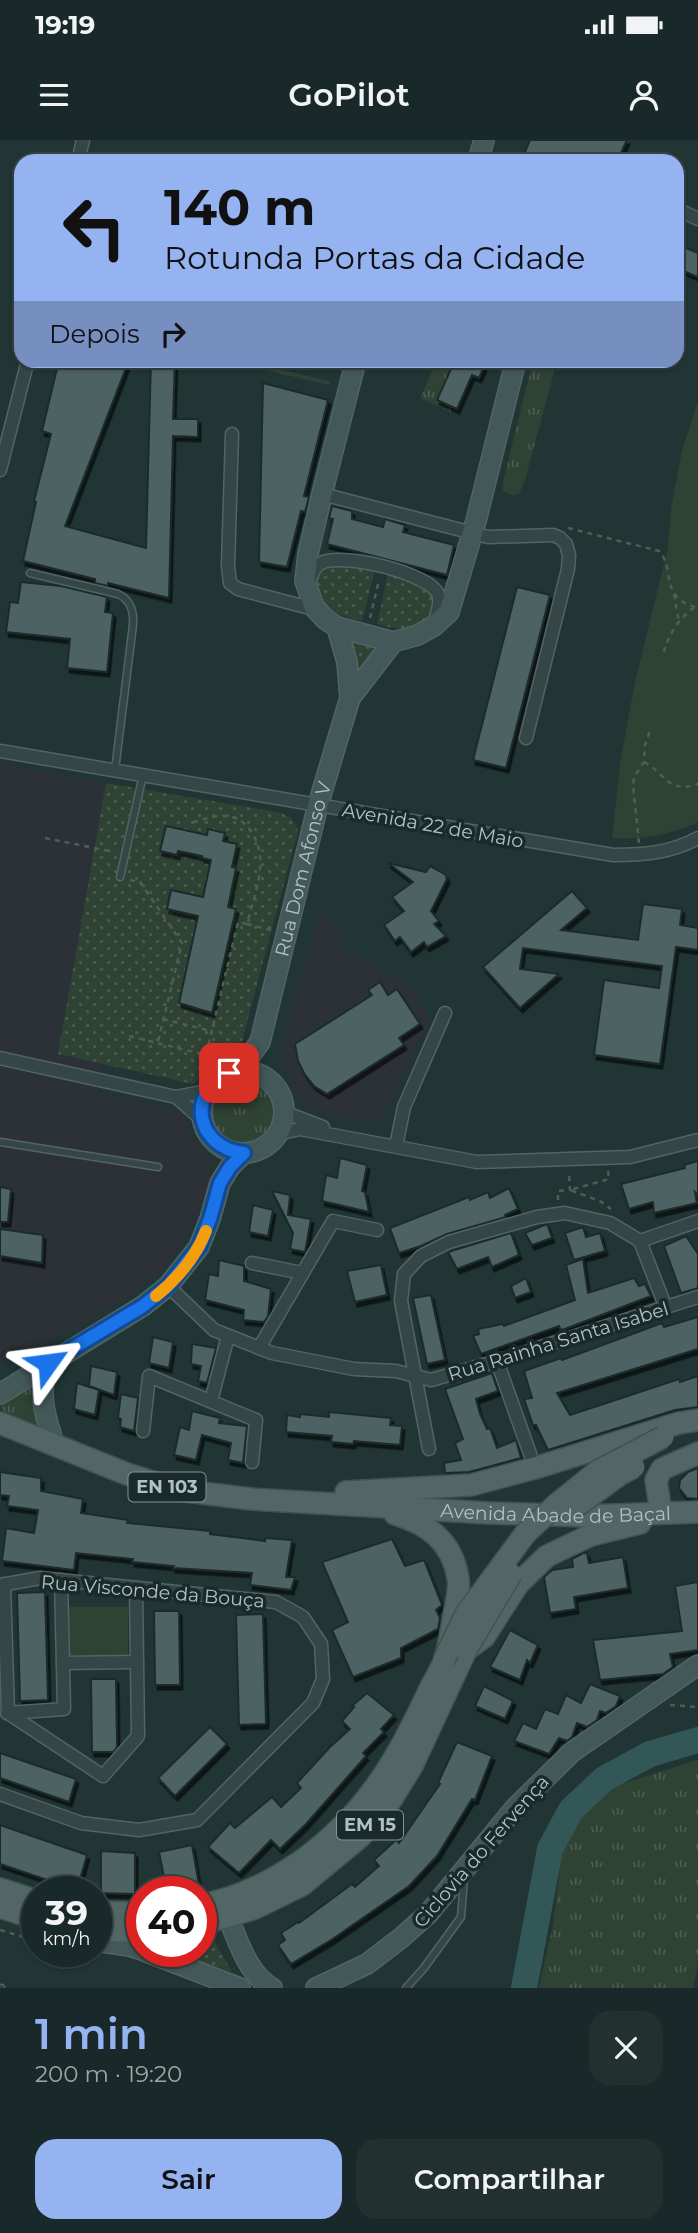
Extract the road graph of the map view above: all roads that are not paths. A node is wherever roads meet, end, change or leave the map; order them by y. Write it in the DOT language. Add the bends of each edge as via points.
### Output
graph roads {
  1 [pos="26,368"];
  2 [pos="354,368"];
  3 [pos="514,368"];
  4 [pos="232,434"];
  5 [pos="0,470"];
  6 [pos="321,494"];
  7 [pos="472,533"];
  8 [pos="30,573"];
  9 [pos="312,602"];
  10 [pos="434,626"];
  11 [pos="337,627"];
  12 [pos="393,642"];
  13 [pos="349,698"];
  14 [pos="526,738"];
  15 [pos="0,751"];
  16 [pos="115,770"];
  17 [pos="143,775"];
  18 [pos="318,805"];
  19 [pos="698,838"];
  20 [pos="120,877"];
  21 [pos="445,1013"];
  22 [pos="260,1042"];
  23 [pos="0,1058"];
  24 [pos="239,1071"];
  25 [pos="268,1079"];
  26 [pos="207,1091"];
  27 [pos="176,1097"];
  28 [pos="284,1112"];
  29 [pos="202,1120"];
  30 [pos="277,1134"];
  31 [pos="343,1135"];
  32 [pos="698,1140"];
  33 [pos="214,1141"];
  34 [pos="0,1142"];
  35 [pos="396,1146"];
  36 [pos="244,1153"];
  37 [pos="158,1167"];
  38 [pos="220,1183"];
  39 [pos="698,1221"];
  40 [pos="377,1230"];
  41 [pos="640,1241"];
  42 [pos="252,1263"];
  43 [pos="302,1273"];
  44 [pos="168,1286"];
  45 [pos="698,1297"];
  46 [pos="666,1308"];
  47 [pos="228,1336"];
  48 [pos="259,1348"];
  49 [pos="497,1361"];
  50 [pos="48,1363"];
  51 [pos="416,1378"];
  52 [pos="0,1379"];
  53 [pos="0,1394"];
  54 [pos="211,1401"];
  55 [pos="0,1416"];
  56 [pos="0,1423"];
  57 [pos="698,1423"];
  58 [pos="143,1431"];
  59 [pos="52,1437"];
  60 [pos="698,1439"];
  61 [pos="666,1443"];
  62 [pos="429,1449"];
  63 [pos="698,1453"];
  64 [pos="252,1462"];
  65 [pos="535,1468"];
  66 [pos="308,1495"];
  67 [pos="345,1503"];
  68 [pos="698,1512"];
  69 [pos="661,1513"];
  70 [pos="61,1580"];
  71 [pos="2,1584"];
  72 [pos="136,1588"];
  73 [pos="2,1604"];
  74 [pos="466,1650"];
  75 [pos="444,1660"];
  76 [pos="137,1662"];
  77 [pos="63,1663"];
  78 [pos="698,1665"];
  79 [pos="4,1713"];
  80 [pos="0,1794"];
  81 [pos="465,1871"];
  82 [pos="0,1889"];
  83 [pos="21,1896"];
  84 [pos="217,1904"];
  85 [pos="0,1907"];
  86 [pos="253,1909"];
  87 [pos="21,1914"];
  88 [pos="217,1915"];
  89 [pos="228,1918"];
  90 [pos="238,1939"];
  91 [pos="185,1967"];
  92 [pos="240,1988"];
  93 [pos="272,1988"];
  94 [pos="316,1988"];
  95 [pos="407,1988"];
  1 -- 5 [label="street"];
  2 -- 6 [label="street"];
  3 -- 7 [label="street"];
  4 -- 9 [label="street" via="230,583 238,589"];
  6 -- 7 [label="street"];
  6 -- 9 [label="street" via="305,569"];
  7 -- 10 [label="street" via="449,612"];
  7 -- 14 [label="street" via="500,538 549,534 560,538 568,549 568,569"];
  8 -- 16 [label="lane" via="118,594 132,608"];
  9 -- 10 [label="street" via="312,572 322,563 354,560 415,576 433,586 440,602"];
  9 -- 11 [label="street" via="325,620"];
  10 -- 12 [label="street"];
  11 -- 12 [label="street"];
  11 -- 13 [label="street, Rua Dom Afonso V" via="347,662"];
  12 -- 13 [label="street, Rua Dom Afonso V"];
  13 -- 18 [label="street, Rua Dom Afonso V"];
  15 -- 16 [label="street, Avenida 22 de Maio"];
  16 -- 17 [label="street, Avenida 22 de Maio"];
  17 -- 18 [label="street, Avenida 22 de Maio"];
  17 -- 20 [label="lane"];
  18 -- 19 [label="street, Avenida 22 de Maio" via="613,855 654,854"];
  18 -- 22 [label="street, Rua Dom Afonso V"];
  21 -- 35 [label="street" via="404,1107"];
  22 -- 24 [label="street, Rua Dom Afonso V"];
  22 -- 25 [label="street, Rua Dom Afonso V"];
  23 -- 27 [label="street"];
  24 -- 25 [label="street"];
  24 -- 26 [label="street" via="220,1077"];
  25 -- 28 [label="street" via="282,1099"];
  26 -- 27 [label="street"];
  26 -- 29 [label="street"];
  27 -- 29 [label="street"];
  28 -- 30 [label="street"];
  28 -- 31 [label="street"];
  29 -- 33 [label="street"];
  30 -- 31 [label="street" via="300,1129"];
  30 -- 36 [label="street" via="263,1148"];
  31 -- 35 [label="street"];
  32 -- 35 [label="street" via="630,1157 477,1162"];
  33 -- 36 [label="street"];
  33 -- 38 [label="street"];
  34 -- 37 [label="lane"];
  36 -- 38 [label="street"];
  38 -- 44 [label="street" via="199,1247"];
  39 -- 41 [label="street"];
  40 -- 43 [label="street" via="333,1221"];
  41 -- 46 [label="street"];
  41 -- 51 [label="street" via="610,1223 565,1213 449,1242 421,1256 404,1274 401,1301"];
  42 -- 43 [label="street"];
  43 -- 48 [label="street"];
  44 -- 47 [label="street, Rua Rainha Santa Isabel" via="214,1330"];
  44 -- 50 [label="street"];
  45 -- 46 [label="street, Rua Rainha Santa Isabel"];
  46 -- 49 [label="street, Rua Rainha Santa Isabel"];
  47 -- 48 [label="street, Rua Rainha Santa Isabel"];
  47 -- 54 [label="street"];
  48 -- 51 [label="street, Rua Rainha Santa Isabel"];
  49 -- 51 [label="street, Rua Rainha Santa Isabel" via="431,1380"];
  49 -- 65 [label="street"];
  50 -- 52 [label="street"];
  50 -- 53 [label="street"];
  50 -- 59 [label="street" via="41,1397"];
  51 -- 62 [label="street"];
  54 -- 58 [label="street" via="149,1376"];
  54 -- 64 [label="street" via="256,1420"];
  55 -- 59 [label="main road, Avenida Abade de Baçal / EN 103"];
  56 -- 67 [label="main road, Avenida Abade de Baçal / EN 103" via="178,1490"];
  57 -- 61 [label="main road, EM 15"];
  57 -- 65 [label="main road" via="679,1423"];
  59 -- 66 [label="main road, Avenida Abade de Baçal / EN 103" via="180,1483"];
  60 -- 61 [label="main road, EM 15"];
  61 -- 74 [label="main road, EM 15, bridge" via="564,1516 541,1538 506,1580"];
  61 -- 75 [label="main road, EM 15, bridge" via="598,1471 525,1534 466,1614"];
  63 -- 69 [label="main road" via="662,1469 656,1480"];
  65 -- 66 [label="main road" via="471,1485"];
  66 -- 69 [label="main road, Avenida Abade de Baçal / EN 103"];
  67 -- 69 [label="main road, Avenida Abade de Baçal / EN 103" via="489,1513"];
  67 -- 75 [label="main road" via="414,1520 444,1542 458,1578"];
  68 -- 69 [label="main road, EN 103"];
  69 -- 74 [label="main road" via="650,1521 591,1535 547,1556 518,1584 484,1637"];
  70 -- 71 [label="street, Rua Visconde da Bouça"];
  70 -- 72 [label="street, Rua Visconde da Bouça"];
  70 -- 77 [label="street"];
  71 -- 73 [label="street"];
  72 -- 76 [label="street"];
  72 -- 80 [label="street, Rua Visconde da Bouça" via="276,1602 303,1616 321,1644 323,1679 313,1703 197,1820 139,1830 81,1823"];
  73 -- 79 [label="street"];
  74 -- 86 [label="main road, EM 15" via="412,1766 376,1819 302,1885"];
  75 -- 84 [label="main road, EM 15" via="391,1767 358,1810 297,1864"];
  76 -- 77 [label="street"];
  76 -- 79 [label="street" via="138,1736 103,1776"];
  77 -- 79 [label="street" via="64,1709"];
  78 -- 81 [label="street" via="572,1752 515,1808"];
  81 -- 94 [label="street" via="401,1938 367,1964"];
  81 -- 95 [label="lane" via="461,1917"];
  82 -- 83 [label="main road"];
  85 -- 87 [label="main road"];
  86 -- 89 [label="main road, EM 15"];
  86 -- 90 [label="street"];
  88 -- 89 [label="main road, EM 15"];
  89 -- 90 [label="street"];
  90 -- 93 [label="street" via="252,1970"];
  91 -- 92 [label="street"];
}
